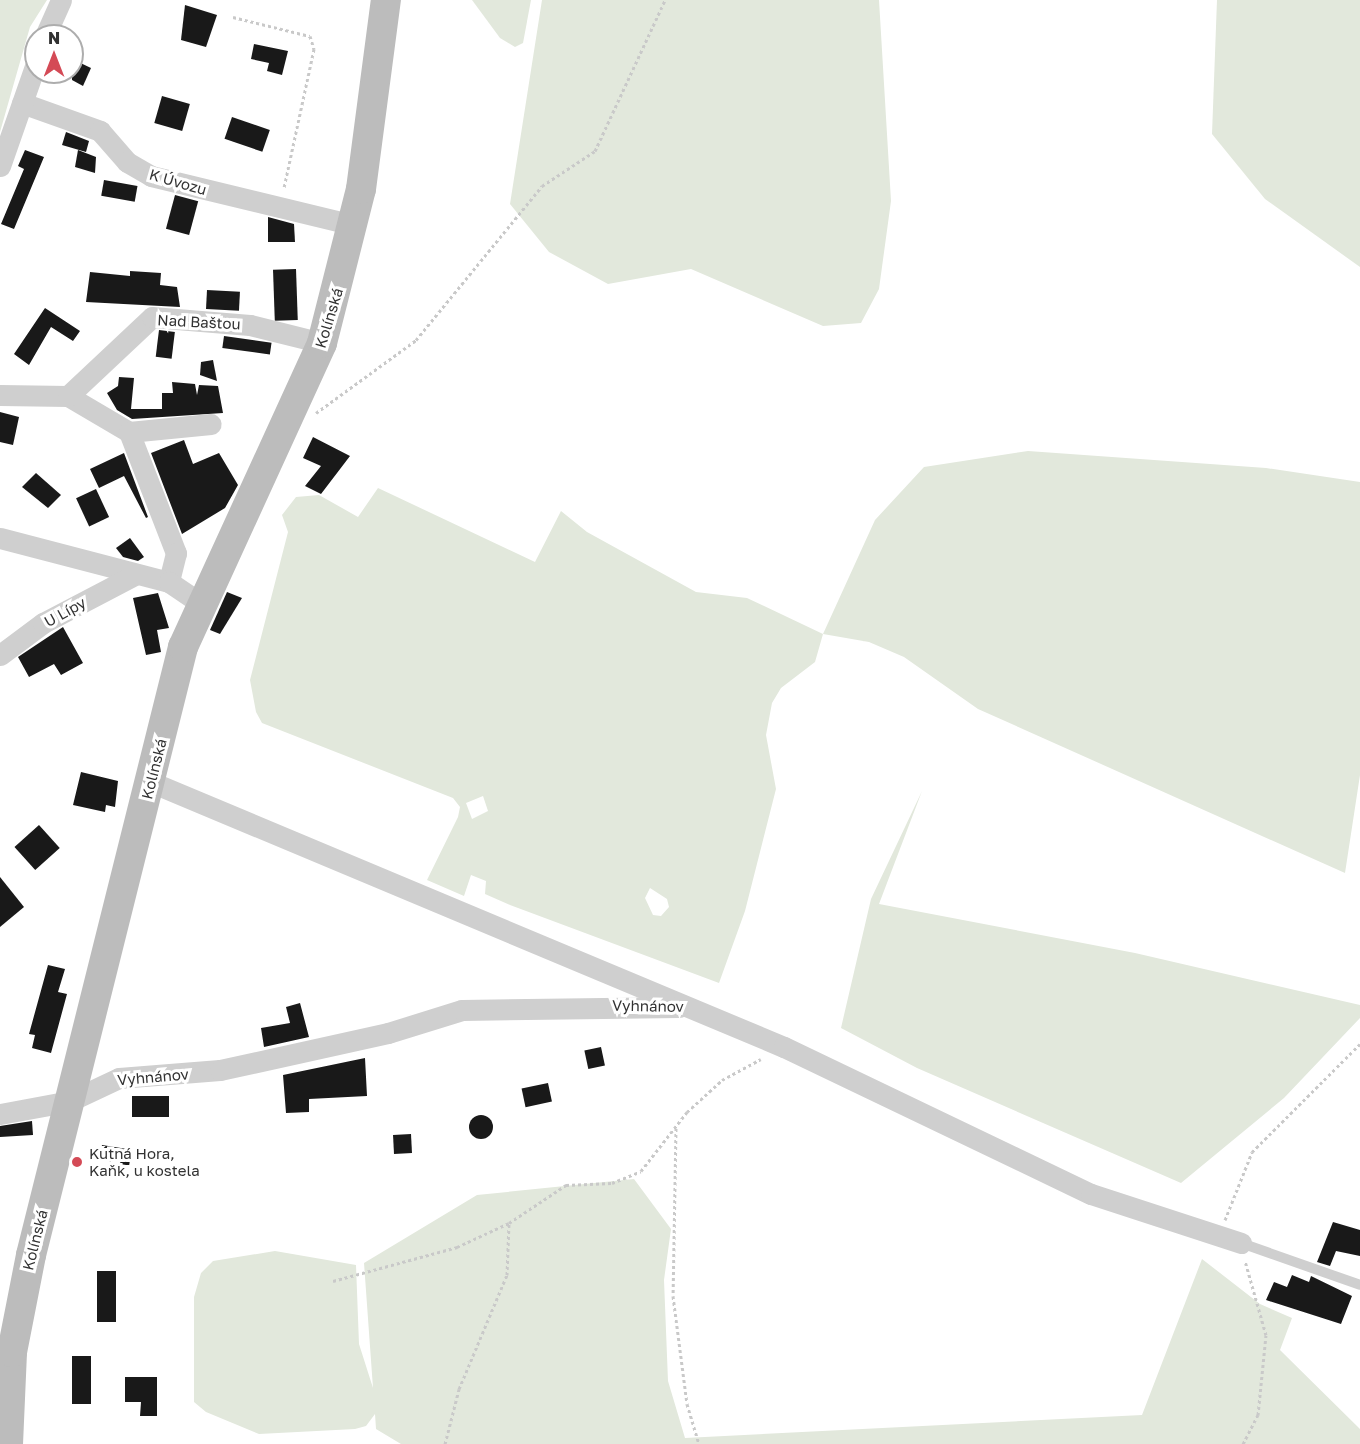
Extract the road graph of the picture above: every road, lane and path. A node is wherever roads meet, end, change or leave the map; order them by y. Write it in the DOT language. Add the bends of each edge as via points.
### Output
graph roads {
  1 [pos="61,0"];
  2 [pos="386,0"];
  3 [pos="665,0"];
  4 [pos="233,17"];
  5 [pos="50,24"];
  6 [pos="28,84"];
  7 [pos="22,102"];
  8 [pos="0,166"];
  9 [pos="284,205"];
  10 [pos="353,225"];
  11 [pos="322,343"];
  12 [pos="0,395"];
  13 [pos="68,396"];
  14 [pos="313,416"];
  15 [pos="211,424"];
  16 [pos="129,432"];
  17 [pos="0,538"];
  18 [pos="135,575"];
  19 [pos="169,582"];
  20 [pos="200,603"];
  21 [pos="0,655"];
  22 [pos="151,782"];
  23 [pos="691,1007"];
  24 [pos="1360,1044"];
  25 [pos="784,1047"];
  26 [pos="70,1101"];
  27 [pos="0,1114"];
  28 [pos="676,1125"];
  29 [pos="509,1223"];
  30 [pos="1218,1235"];
  31 [pos="1240,1244"];
  32 [pos="333,1281"];
  33 [pos="1360,1285"];
  34 [pos="8,1444"];
  35 [pos="445,1444"];
  36 [pos="699,1444"];
  37 [pos="1243,1444"];
  1 -- 5 [label="street"];
  2 -- 10 [label="street, Kolínská"];
  3 -- 14 [label="path" via="595,151 542,186 416,340"];
  4 -- 9 [label="path" via="310,36 314,49 284,180"];
  6 -- 7 [label="street"];
  7 -- 8 [label="street"];
  7 -- 9 [label="street, K Úvozu" via="100,131 127,162 151,176"];
  9 -- 10 [label="street, K Úvozu"];
  10 -- 11 [label="street, Kolínská"];
  11 -- 13 [label="street, Nad Baštou" via="250,325 152,317"];
  11 -- 20 [label="street, Kolínská"];
  12 -- 13 [label="street"];
  13 -- 16 [label="street"];
  15 -- 16 [label="street"];
  16 -- 19 [label="street" via="176,553"];
  17 -- 18 [label="street"];
  18 -- 19 [label="street"];
  18 -- 21 [label="street, U Lípy" via="43,623"];
  19 -- 20 [label="street"];
  20 -- 22 [label="street, Kolínská" via="183,646"];
  22 -- 23 [label="street, Vyhnánov"];
  22 -- 26 [label="street, Kolínská"];
  23 -- 25 [label="street"];
  23 -- 26 [label="street, Vyhnánov" via="462,1010 388,1033 219,1070 119,1078"];
  24 -- 30 [label="path" via="1252,1152"];
  25 -- 28 [label="path" via="722,1080"];
  25 -- 30 [label="street" via="1091,1194"];
  26 -- 27 [label="street, Vyhnánov"];
  26 -- 34 [label="street, Kolínská" via="12,1352"];
  28 -- 29 [label="path" via="641,1171 612,1183 566,1185"];
  28 -- 36 [label="path" via="673,1296 687,1404"];
  29 -- 32 [label="path" via="457,1247"];
  29 -- 35 [label="path" via="507,1275 459,1389"];
  30 -- 31 [label="street"];
  31 -- 33 [label="lane"];
  31 -- 37 [label="path" via="1266,1335 1258,1415"];
}
